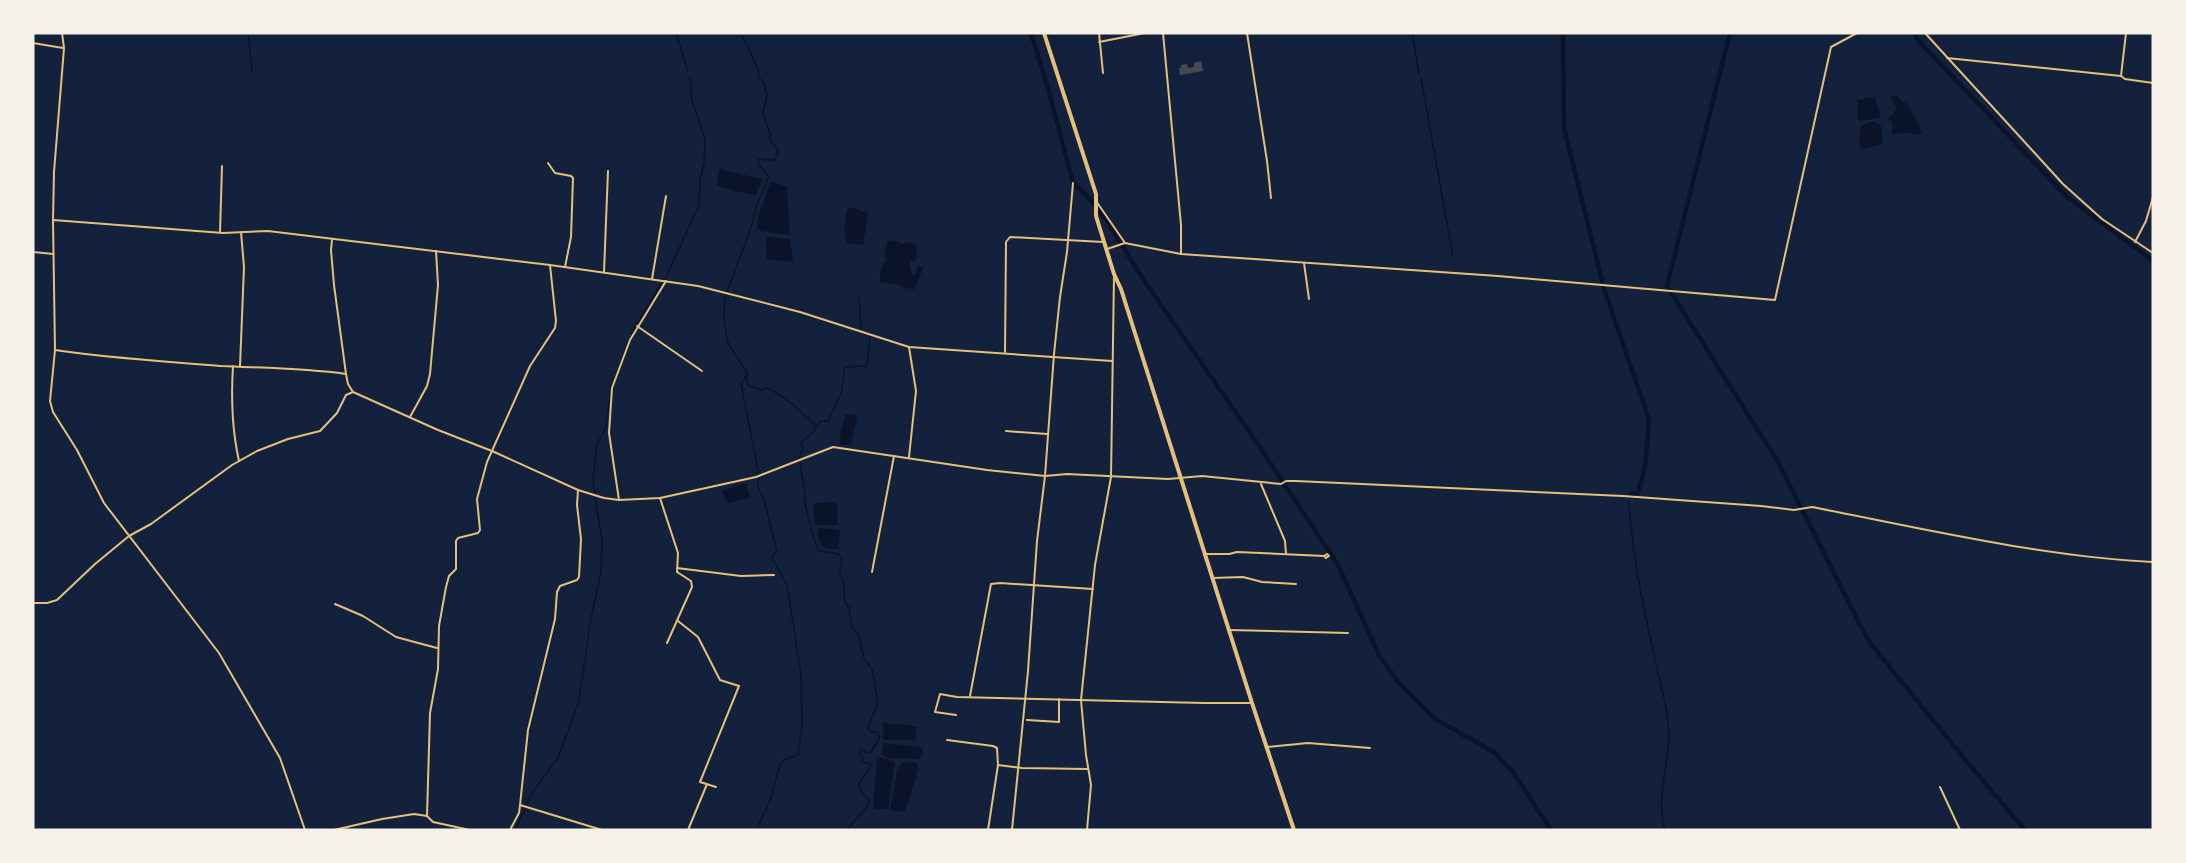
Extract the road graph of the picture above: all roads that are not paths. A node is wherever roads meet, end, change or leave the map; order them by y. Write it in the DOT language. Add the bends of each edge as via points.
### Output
graph roads {
  1 [pos="62,33"];
  2 [pos="1044,33"];
  3 [pos="1098,33"];
  4 [pos="1145,33"];
  5 [pos="1163,33"];
  6 [pos="1247,33"];
  7 [pos="1857,33"];
  8 [pos="1925,33"];
  9 [pos="2126,33"];
  10 [pos="1099,42"];
  11 [pos="33,43"];
  12 [pos="64,48"];
  13 [pos="1947,58"];
  14 [pos="1103,73"];
  15 [pos="2121,76"];
  16 [pos="2153,83"];
  17 [pos="548,163"];
  18 [pos="222,166"];
  19 [pos="608,171"];
  20 [pos="1073,183"];
  21 [pos="666,196"];
  22 [pos="2153,197"];
  23 [pos="1271,198"];
  24 [pos="1096,203"];
  25 [pos="53,220"];
  26 [pos="220,232"];
  27 [pos="241,232"];
  28 [pos="333,239"];
  29 [pos="1105,242"];
  30 [pos="2135,242"];
  31 [pos="1124,243"];
  32 [pos="1107,249"];
  33 [pos="436,251"];
  34 [pos="33,252"];
  35 [pos="2153,253"];
  36 [pos="53,254"];
  37 [pos="1181,254"];
  38 [pos="1304,263"];
  39 [pos="550,265"];
  40 [pos="565,267"];
  41 [pos="604,272"];
  42 [pos="1114,274"];
  43 [pos="652,279"];
  44 [pos="666,281"];
  45 [pos="1309,299"];
  46 [pos="637,326"];
  47 [pos="909,347"];
  48 [pos="56,350"];
  49 [pos="1005,352"];
  50 [pos="1112,360"];
  51 [pos="233,366"];
  52 [pos="240,366"];
  53 [pos="702,370"];
  54 [pos="346,374"];
  55 [pos="353,392"];
  56 [pos="410,417"];
  57 [pos="1006,431"];
  58 [pos="1047,434"];
  59 [pos="492,451"];
  60 [pos="894,456"];
  61 [pos="909,457"];
  62 [pos="238,461"];
  63 [pos="1044,476"];
  64 [pos="1111,477"];
  65 [pos="1180,477"];
  66 [pos="1260,482"];
  67 [pos="578,490"];
  68 [pos="660,498"];
  69 [pos="619,500"];
  70 [pos="129,536"];
  71 [pos="1204,554"];
  72 [pos="1286,554"];
  73 [pos="1324,556"];
  74 [pos="2153,562"];
  75 [pos="677,568"];
  76 [pos="872,572"];
  77 [pos="774,575"];
  78 [pos="1212,578"];
  79 [pos="1296,584"];
  80 [pos="1032,586"];
  81 [pos="1093,589"];
  82 [pos="33,603"];
  83 [pos="335,604"];
  84 [pos="678,621"];
  85 [pos="1228,630"];
  86 [pos="1348,633"];
  87 [pos="667,643"];
  88 [pos="437,648"];
  89 [pos="970,697"];
  90 [pos="1059,699"];
  91 [pos="1081,700"];
  92 [pos="1252,703"];
  93 [pos="956,715"];
  94 [pos="1027,720"];
  95 [pos="947,740"];
  96 [pos="1267,747"];
  97 [pos="1370,748"];
  98 [pos="998,765"];
  99 [pos="1089,769"];
  100 [pos="707,784"];
  101 [pos="1940,787"];
  102 [pos="716,788"];
  103 [pos="520,805"];
  104 [pos="426,816"];
  105 [pos="305,830"];
  106 [pos="334,830"];
  107 [pos="470,830"];
  108 [pos="510,830"];
  109 [pos="602,830"];
  110 [pos="688,830"];
  111 [pos="988,830"];
  112 [pos="1012,830"];
  113 [pos="1087,830"];
  114 [pos="1294,830"];
  115 [pos="1960,830"];
  1 -- 12 [label="street"];
  2 -- 24 [label="main road"];
  3 -- 10 [label="street"];
  4 -- 10 [label="street"];
  5 -- 37 [label="street"];
  6 -- 23 [label="street"];
  7 -- 38 [label="street" via="1831,46 1774,300"];
  8 -- 13 [label="street"];
  9 -- 15 [label="street"];
  10 -- 14 [label="street"];
  11 -- 12 [label="street"];
  12 -- 25 [label="street"];
  13 -- 15 [label="street"];
  13 -- 30 [label="street" via="2063,184"];
  15 -- 16 [label="street"];
  17 -- 40 [label="street" via="555,173 573,178 571,237"];
  18 -- 26 [label="street"];
  19 -- 41 [label="street"];
  20 -- 58 [label="street"];
  21 -- 43 [label="street"];
  22 -- 30 [label="street"];
  24 -- 29 [label="main road"];
  24 -- 31 [label="street"];
  25 -- 26 [label="street"];
  25 -- 36 [label="street"];
  26 -- 27 [label="street"];
  27 -- 28 [label="street" via="268,231"];
  27 -- 52 [label="street" via="244,267"];
  28 -- 33 [label="street"];
  28 -- 54 [label="street" via="334,285"];
  29 -- 32 [label="main road"];
  29 -- 49 [label="street" via="1007,239"];
  30 -- 35 [label="street"];
  31 -- 32 [label="street"];
  31 -- 37 [label="street"];
  32 -- 42 [label="main road"];
  33 -- 39 [label="street"];
  33 -- 56 [label="street" via="438,285 430,374"];
  34 -- 36 [label="street"];
  36 -- 48 [label="street"];
  37 -- 38 [label="street"];
  38 -- 45 [label="street"];
  39 -- 40 [label="street"];
  39 -- 59 [label="street" via="555,328 530,366"];
  40 -- 41 [label="street"];
  41 -- 43 [label="street"];
  42 -- 50 [label="street"];
  42 -- 65 [label="main road"];
  43 -- 44 [label="street"];
  44 -- 46 [label="street"];
  44 -- 47 [label="street" via="800,312"];
  46 -- 53 [label="street"];
  46 -- 69 [label="street" via="611,395 610,442"];
  47 -- 49 [label="street"];
  47 -- 61 [label="street" via="916,391"];
  48 -- 51 [label="street"];
  48 -- 70 [label="street" via="50,401 54,412 104,503"];
  49 -- 50 [label="street"];
  50 -- 64 [label="street"];
  51 -- 52 [label="street"];
  51 -- 62 [label="street"];
  52 -- 54 [label="street"];
  54 -- 55 [label="street"];
  55 -- 56 [label="street"];
  55 -- 62 [label="street" via="346,395 337,413 320,431 288,439"];
  56 -- 59 [label="street"];
  57 -- 58 [label="street"];
  58 -- 63 [label="street"];
  59 -- 67 [label="street"];
  59 -- 88 [label="street" via="477,499 480,530 456,541 456,569 446,587"];
  60 -- 61 [label="street"];
  60 -- 68 [label="street" via="833,447 756,477"];
  60 -- 76 [label="street"];
  61 -- 63 [label="street"];
  62 -- 70 [label="street" via="152,524"];
  63 -- 64 [label="street"];
  63 -- 80 [label="street"];
  64 -- 65 [label="street"];
  64 -- 81 [label="street"];
  65 -- 66 [label="street"];
  65 -- 71 [label="main road"];
  66 -- 72 [label="street" via="1285,541"];
  66 -- 74 [label="street" via="1623,496 1799,510 1812,507 2041,550"];
  67 -- 69 [label="street"];
  67 -- 103 [label="street" via="579,577 560,586 557,592 555,619 528,730"];
  68 -- 69 [label="street"];
  68 -- 75 [label="street" via="678,554"];
  70 -- 82 [label="street" via="57,600"];
  70 -- 105 [label="street" via="219,653 280,758"];
  71 -- 72 [label="street"];
  71 -- 78 [label="main road"];
  72 -- 73 [label="street"];
  75 -- 77 [label="street" via="741,576"];
  75 -- 84 [label="street" via="692,587"];
  78 -- 79 [label="street" via="1242,577"];
  78 -- 85 [label="main road"];
  80 -- 81 [label="street"];
  80 -- 89 [label="street" via="991,584"];
  80 -- 112 [label="street"];
  81 -- 91 [label="street"];
  83 -- 88 [label="street" via="396,637"];
  84 -- 87 [label="street"];
  84 -- 100 [label="street" via="698,637 720,680 739,686 700,782"];
  85 -- 86 [label="street"];
  85 -- 92 [label="main road"];
  88 -- 104 [label="street"];
  89 -- 90 [label="street"];
  89 -- 93 [label="street" via="940,694 935,712"];
  90 -- 91 [label="street"];
  90 -- 94 [label="street" via="1059,722"];
  91 -- 92 [label="street"];
  91 -- 99 [label="street"];
  92 -- 96 [label="main road"];
  95 -- 98 [label="street" via="998,748"];
  96 -- 97 [label="street" via="1308,743"];
  96 -- 114 [label="main road"];
  98 -- 99 [label="street"];
  98 -- 111 [label="street"];
  99 -- 113 [label="street"];
  100 -- 102 [label="street"];
  100 -- 110 [label="street"];
  101 -- 115 [label="street"];
  103 -- 108 [label="street"];
  103 -- 109 [label="street"];
  104 -- 106 [label="street" via="414,814"];
  104 -- 107 [label="street" via="433,822"];
}
